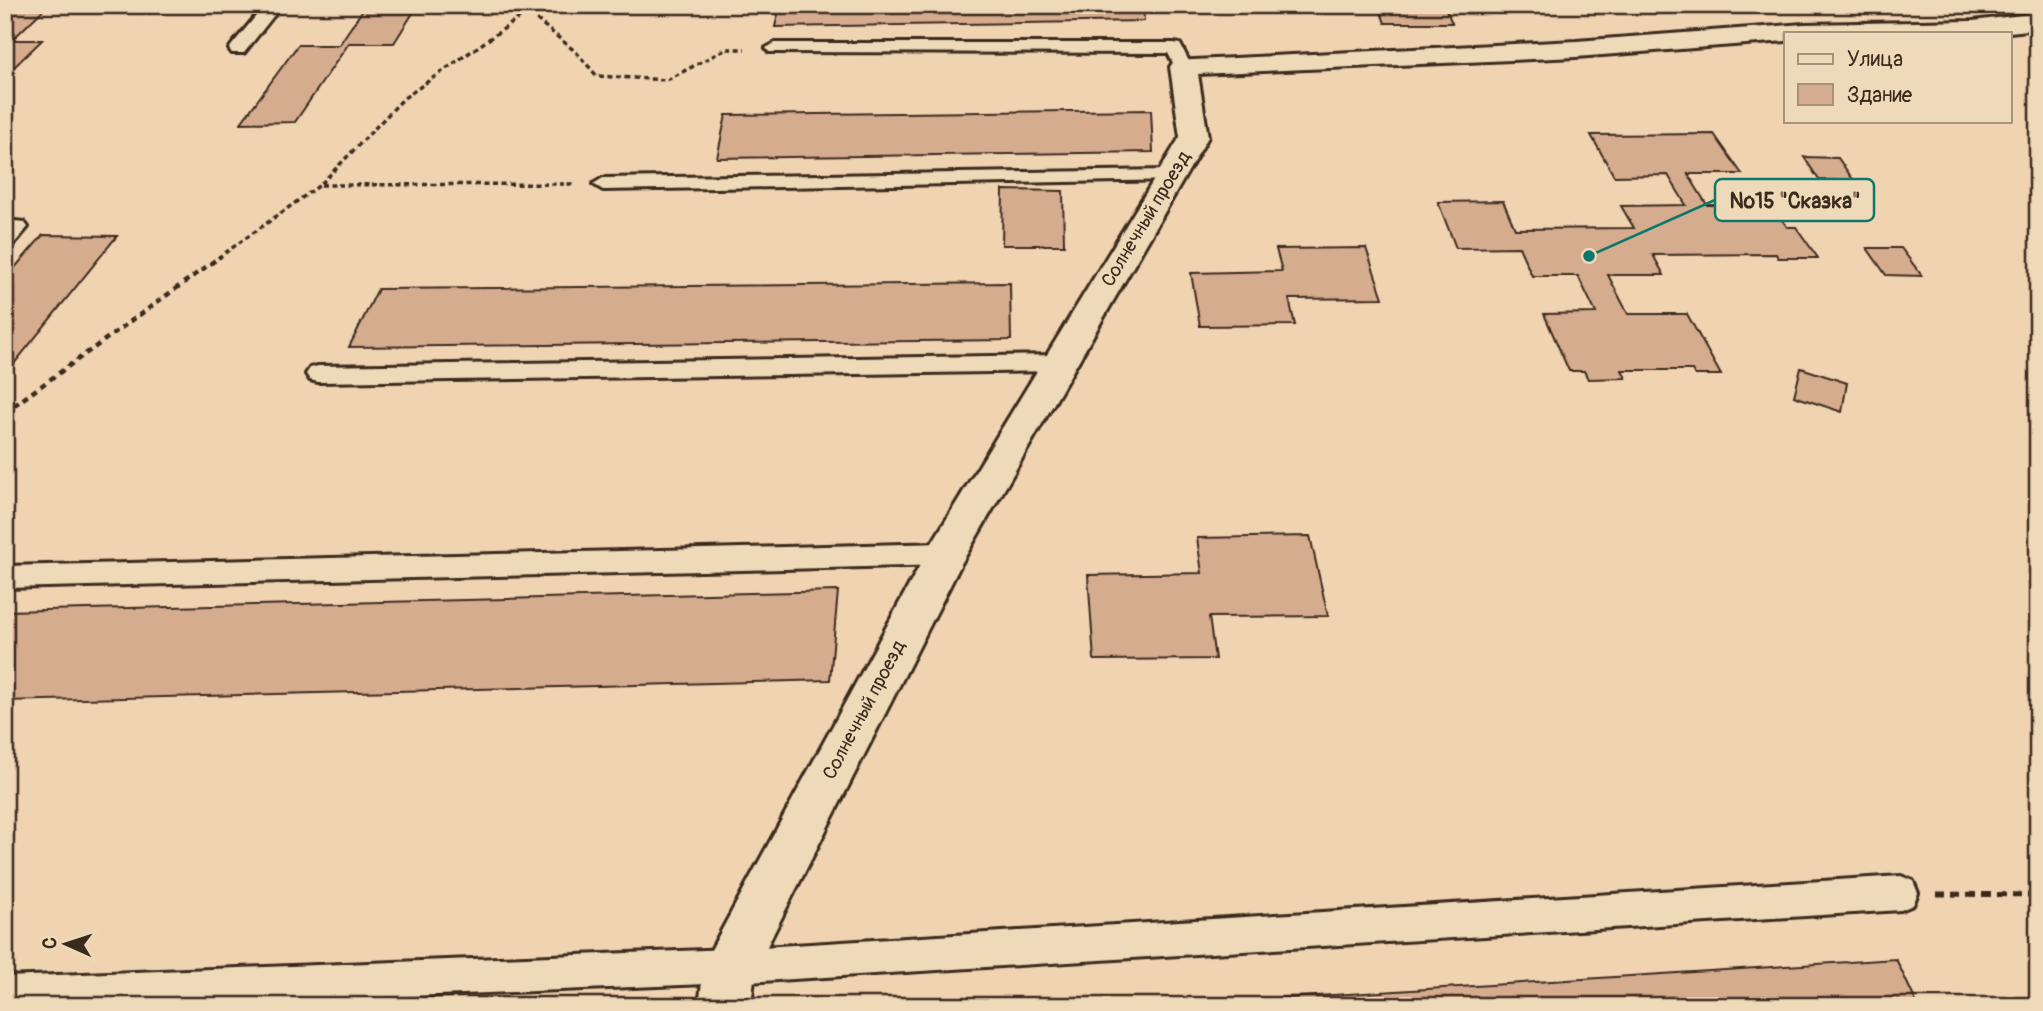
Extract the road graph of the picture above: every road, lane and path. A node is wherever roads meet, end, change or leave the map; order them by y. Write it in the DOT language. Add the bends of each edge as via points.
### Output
graph roads {
  1 [pos="274,5"];
  2 [pos="538,5"];
  3 [pos="530,14"];
  4 [pos="2038,21"];
  5 [pos="1804,32"];
  6 [pos="1784,33"];
  7 [pos="775,48"];
  8 [pos="238,49"];
  9 [pos="1183,67"];
  10 [pos="1172,176"];
  11 [pos="603,184"];
  12 [pos="320,185"];
  13 [pos="5,227"];
  14 [pos="5,240"];
  15 [pos="1060,363"];
  16 [pos="318,374"];
  17 [pos="5,411"];
  18 [pos="946,554"];
  19 [pos="5,577"];
  20 [pos="1900,893"];
  21 [pos="2038,895"];
  22 [pos="730,966"];
  23 [pos="5,995"];
  24 [pos="725,1006"];
  1 -- 8 [label="lane"];
  2 -- 3 [label="path"];
  3 -- 7 [label="path" via="597,76 667,80 726,49"];
  3 -- 12 [label="path" via="404,98"];
  4 -- 5 [label="street" via="1973,29"];
  6 -- 9 [label="street" via="1576,49"];
  7 -- 9 [label="lane" via="1174,48"];
  9 -- 10 [label="street, Солнечный проезд" via="1194,137"];
  10 -- 11 [label="lane"];
  10 -- 15 [label="street, Солнечный проезд"];
  11 -- 12 [label="path"];
  12 -- 17 [label="path"];
  13 -- 14 [label="lane" via="17,227"];
  15 -- 16 [label="lane"];
  15 -- 18 [label="street, Солнечный проезд"];
  18 -- 19 [label="lane"];
  18 -- 22 [label="street, Солнечный проезд"];
  20 -- 21 [label="path"];
  20 -- 22 [label="lane"];
  22 -- 23 [label="lane"];
  22 -- 24 [label="street, Солнечный проезд"];
}
